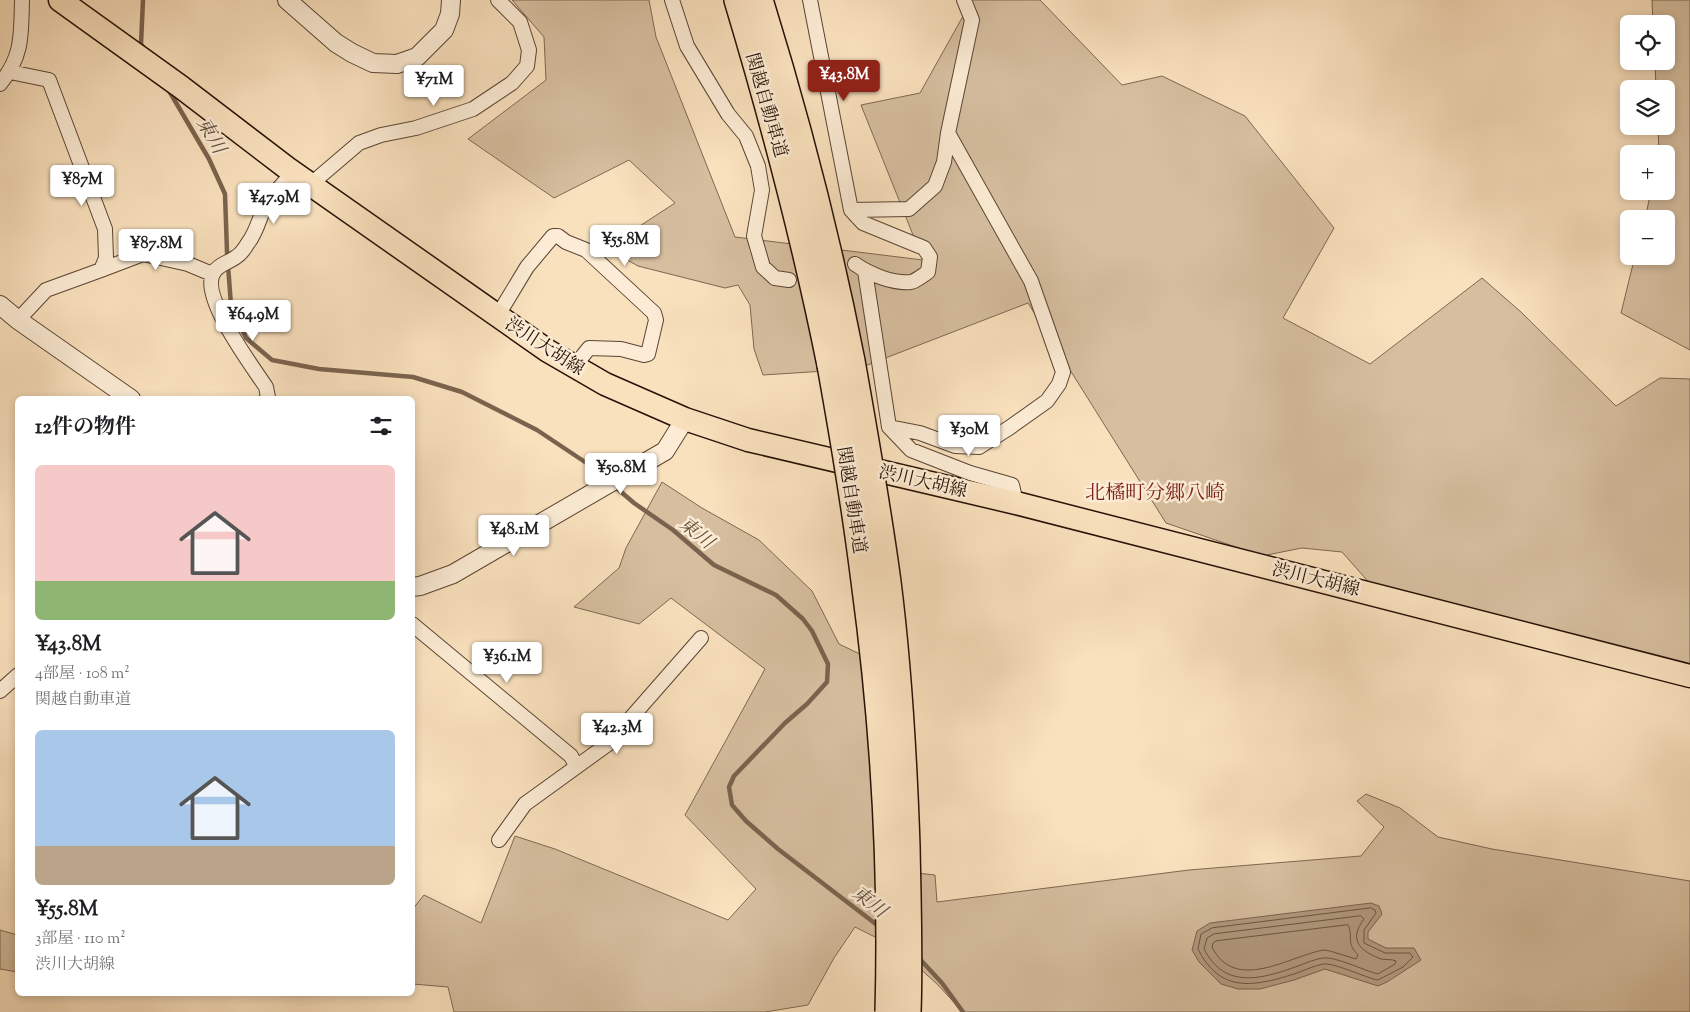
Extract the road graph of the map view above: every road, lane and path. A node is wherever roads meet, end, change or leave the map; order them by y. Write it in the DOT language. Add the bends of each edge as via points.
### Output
graph roads {
  1 [pos="22,0"];
  2 [pos="60,0"];
  3 [pos="287,0"];
  4 [pos="451,0"];
  5 [pos="498,0"];
  6 [pos="672,0"];
  7 [pos="737,0"];
  8 [pos="760,0"];
  9 [pos="810,0"];
  10 [pos="964,0"];
  11 [pos="10,72"];
  12 [pos="0,84"];
  13 [pos="948,133"];
  14 [pos="302,178"];
  15 [pos="850,210"];
  16 [pos="100,270"];
  17 [pos="215,270"];
  18 [pos="790,280"];
  19 [pos="0,305"];
  20 [pos="498,315"];
  21 [pos="18,320"];
  22 [pos="841,363"];
  23 [pos="574,367"];
  24 [pos="127,396"];
  25 [pos="268,396"];
  26 [pos="684,419"];
  27 [pos="889,428"];
  28 [pos="1016,502"];
  29 [pos="415,587"];
  30 [pos="415,626"];
  31 [pos="702,638"];
  32 [pos="1690,676"];
  33 [pos="15,678"];
  34 [pos="0,691"];
  35 [pos="576,766"];
  36 [pos="499,840"];
  37 [pos="888,1012"];
  38 [pos="908,1012"];
  1 -- 11 [label="street" via="21,34"];
  2 -- 14 [label="main road, 渋川大胡線"];
  3 -- 4 [label="street" via="336,43 381,64 397,64 417,57 444,30"];
  5 -- 14 [label="street" via="520,22 529,50 526,66 512,83 473,109 359,143"];
  6 -- 18 [label="street" via="687,46 728,114 746,136 758,166 762,190 754,236 763,267 775,278"];
  7 -- 22 [label="highway, 関越自動車道" via="766,97 813,282"];
  8 -- 22 [label="highway, 関越自動車道" via="788,90 838,292"];
  9 -- 15 [label="street"];
  10 -- 13 [label="street" via="972,20"];
  11 -- 12 [label="street"];
  11 -- 16 [label="street" via="49,80 105,229 106,258"];
  13 -- 15 [label="street" via="944,162 935,186 909,209"];
  13 -- 27 [label="street" via="1031,281 1064,372 1047,401 979,447 955,446 920,433"];
  14 -- 17 [label="street" via="264,208 250,241 235,258"];
  14 -- 20 [label="main road, 渋川大胡線"];
  15 -- 27 [label="street" via="863,223 924,248 930,257 928,272 912,282 896,281 860,267"];
  16 -- 17 [label="street" via="143,254"];
  16 -- 21 [label="street" via="46,290"];
  17 -- 25 [label="street" via="212,287 222,319 266,387"];
  19 -- 21 [label="street"];
  20 -- 23 [label="main road, 渋川大胡線"];
  20 -- 23 [label="street" via="527,267 553,236 586,250 654,313 656,320 648,354 589,348"];
  21 -- 24 [label="street"];
  22 -- 37 [label="highway, 関越自動車道, bridge" via="883,778"];
  22 -- 38 [label="highway, 関越自動車道, bridge" via="873,483 898,683 905,786"];
  23 -- 26 [label="main road, 渋川大胡線"];
  26 -- 28 [label="main road, 渋川大胡線" via="748,440"];
  26 -- 29 [label="street" via="665,451 453,574"];
  27 -- 28 [label="street" via="911,450 970,473 1012,484"];
  28 -- 32 [label="main road, 渋川大胡線"];
  30 -- 35 [label="street" via="571,756"];
  31 -- 35 [label="street" via="608,744"];
  33 -- 34 [label="street"];
  35 -- 36 [label="street" via="525,804"];
}
